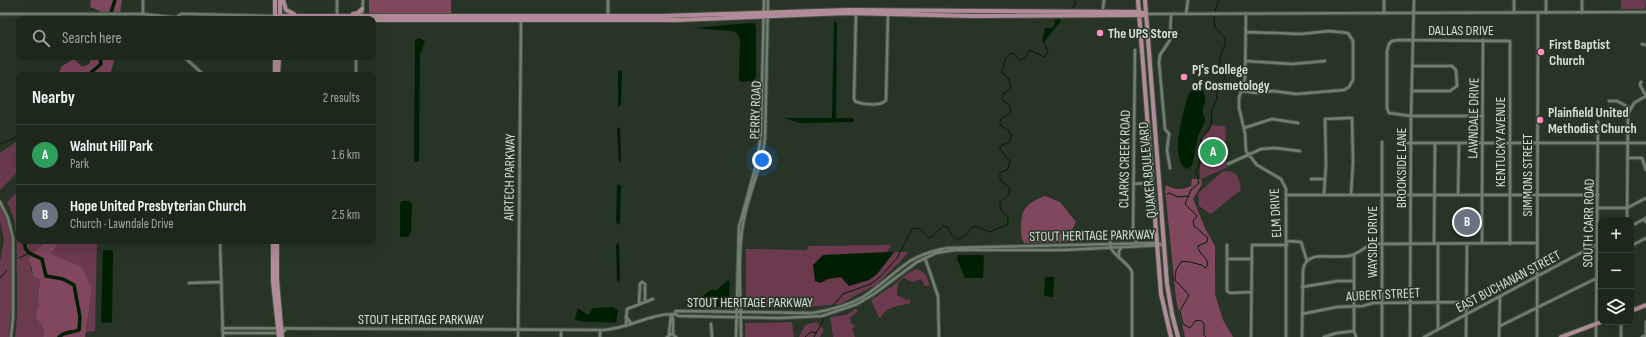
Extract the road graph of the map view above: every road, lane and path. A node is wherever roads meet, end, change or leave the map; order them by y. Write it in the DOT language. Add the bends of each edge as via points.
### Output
graph roads {
  1 [pos="143,0"];
  2 [pos="275,0"];
  3 [pos="280,0"];
  4 [pos="283,0"];
  5 [pos="337,0"];
  6 [pos="363,0"];
  7 [pos="608,0"];
  8 [pos="764,0"];
  9 [pos="768,0"];
  10 [pos="1104,0"];
  11 [pos="1138,0"];
  12 [pos="1145,0"];
  13 [pos="1188,0"];
  14 [pos="1384,0"];
  15 [pos="1414,0"];
  16 [pos="1514,0"];
  17 [pos="1546,0"];
  18 [pos="1582,0"];
  19 [pos="1103,8"];
  20 [pos="362,9"];
  21 [pos="856,12"];
  22 [pos="888,12"];
  23 [pos="1646,12"];
  24 [pos="1384,13"];
  25 [pos="1414,13"];
  26 [pos="1514,13"];
  27 [pos="1538,13"];
  28 [pos="1546,13"];
  29 [pos="1582,13"];
  30 [pos="0,14"];
  31 [pos="143,14"];
  32 [pos="337,14"];
  33 [pos="766,14"];
  34 [pos="1139,14"];
  35 [pos="1146,14"];
  36 [pos="1171,14"];
  37 [pos="1186,14"];
  38 [pos="1246,14"];
  39 [pos="158,16"];
  40 [pos="178,16"];
  41 [pos="234,16"];
  42 [pos="277,16"];
  43 [pos="277,16"];
  44 [pos="305,16"];
  45 [pos="327,16"];
  46 [pos="362,16"];
  47 [pos="376,18"];
  48 [pos="521,18"];
  49 [pos="608,18"];
  50 [pos="376,20"];
  51 [pos="1246,32"];
  52 [pos="1412,40"];
  53 [pos="1483,40"];
  54 [pos="1509,40"];
  55 [pos="1642,44"];
  56 [pos="1646,45"];
  57 [pos="1135,50"];
  58 [pos="187,60"];
  59 [pos="275,60"];
  60 [pos="279,60"];
  61 [pos="356,60"];
  62 [pos="1245,61"];
  63 [pos="1325,61"];
  64 [pos="1412,66"];
  65 [pos="201,72"];
  66 [pos="275,72"];
  67 [pos="278,72"];
  68 [pos="356,72"];
  69 [pos="1641,82"];
  70 [pos="1242,91"];
  71 [pos="1412,91"];
  72 [pos="1646,96"];
  73 [pos="1609,101"];
  74 [pos="1630,108"];
  75 [pos="1411,116"];
  76 [pos="1483,116"];
  77 [pos="1598,122"];
  78 [pos="1298,123"];
  79 [pos="1244,128"];
  80 [pos="1382,142"];
  81 [pos="1398,143"];
  82 [pos="1411,143"];
  83 [pos="1435,143"];
  84 [pos="1459,143"];
  85 [pos="1482,143"];
  86 [pos="1510,143"];
  87 [pos="1537,143"];
  88 [pos="1598,143"];
  89 [pos="1628,143"];
  90 [pos="1646,143"];
  91 [pos="1300,151"];
  92 [pos="1248,154"];
  93 [pos="1627,158"];
  94 [pos="1228,164"];
  95 [pos="1170,168"];
  96 [pos="1646,170"];
  97 [pos="1311,179"];
  98 [pos="1324,179"];
  99 [pos="1133,184"];
  100 [pos="1145,184"];
  101 [pos="1287,195"];
  102 [pos="1324,195"];
  103 [pos="1351,195"];
  104 [pos="1382,195"];
  105 [pos="1411,195"];
  106 [pos="1435,195"];
  107 [pos="1458,195"];
  108 [pos="1482,195"];
  109 [pos="1510,195"];
  110 [pos="1537,195"];
  111 [pos="1598,195"];
  112 [pos="1646,198"];
  113 [pos="0,202"];
  114 [pos="1598,208"];
  115 [pos="1627,208"];
  116 [pos="1627,217"];
  117 [pos="1645,218"];
  118 [pos="1646,222"];
  119 [pos="1634,224"];
  120 [pos="1132,234"];
  121 [pos="1646,238"];
  122 [pos="1287,241"];
  123 [pos="1138,243"];
  124 [pos="1536,243"];
  125 [pos="220,244"];
  126 [pos="273,244"];
  127 [pos="277,244"];
  128 [pos="1382,244"];
  129 [pos="1411,244"];
  130 [pos="1434,244"];
  131 [pos="1438,244"];
  132 [pos="1466,244"];
  133 [pos="1482,244"];
  134 [pos="1510,244"];
  135 [pos="1597,244"];
  136 [pos="1634,244"];
  137 [pos="1111,245"];
  138 [pos="1157,245"];
  139 [pos="1164,245"];
  140 [pos="1227,245"];
  141 [pos="1287,245"];
  142 [pos="1122,246"];
  143 [pos="1354,255"];
  144 [pos="924,256"];
  145 [pos="1119,258"];
  146 [pos="1227,258"];
  147 [pos="1251,259"];
  148 [pos="1307,261"];
  149 [pos="1537,277"];
  150 [pos="1597,277"];
  151 [pos="1354,281"];
  152 [pos="220,282"];
  153 [pos="189,283"];
  154 [pos="1302,287"];
  155 [pos="1251,292"];
  156 [pos="1500,297"];
  157 [pos="653,299"];
  158 [pos="1598,300"];
  159 [pos="645,302"];
  160 [pos="1382,302"];
  161 [pos="1410,302"];
  162 [pos="1438,302"];
  163 [pos="1466,302"];
  164 [pos="639,304"];
  165 [pos="1646,305"];
  166 [pos="1354,306"];
  167 [pos="1537,309"];
  168 [pos="1634,309"];
  169 [pos="737,312"];
  170 [pos="741,312"];
  171 [pos="672,314"];
  172 [pos="1302,314"];
  173 [pos="1466,315"];
  174 [pos="626,317"];
  175 [pos="737,317"];
  176 [pos="741,317"];
  177 [pos="1646,322"];
  178 [pos="1598,323"];
  179 [pos="632,324"];
  180 [pos="711,324"];
  181 [pos="1599,325"];
  182 [pos="1621,325"];
  183 [pos="626,326"];
  184 [pos="1500,326"];
  185 [pos="222,328"];
  186 [pos="518,329"];
  187 [pos="561,330"];
  188 [pos="600,330"];
  189 [pos="1438,330"];
  190 [pos="281,332"];
  191 [pos="1354,332"];
  192 [pos="223,333"];
  193 [pos="668,336"];
  194 [pos="674,336"];
  195 [pos="1646,336"];
  196 [pos="11,337"];
  197 [pos="223,337"];
  198 [pos="518,337"];
  199 [pos="561,337"];
  200 [pos="600,337"];
  201 [pos="712,337"];
  202 [pos="736,337"];
  203 [pos="741,337"];
  204 [pos="939,337"];
  205 [pos="1132,337"];
  206 [pos="1171,337"];
  207 [pos="1178,337"];
  208 [pos="1251,337"];
  209 [pos="1286,337"];
  210 [pos="1302,337"];
  211 [pos="1324,337"];
  212 [pos="1356,337"];
  213 [pos="1382,337"];
  214 [pos="1410,337"];
  215 [pos="1424,337"];
  216 [pos="1466,337"];
  217 [pos="1499,337"];
  218 [pos="1537,337"];
  219 [pos="1561,337"];
  220 [pos="1596,337"];
  221 [pos="1621,337"];
  222 [pos="1642,337"];
  1 -- 31 [label="street"];
  2 -- 42 [label="main road"];
  3 -- 43 [label="main road"];
  4 -- 44 [label="main road" via="287,11"];
  5 -- 32 [label="street"];
  6 -- 20 [label="street"];
  7 -- 49 [label="street"];
  8 -- 33 [label="street, PERRY ROAD"];
  9 -- 33 [label="street, PERRY ROAD"];
  10 -- 19 [label="street"];
  11 -- 34 [label="main road, QUAKER BOULEVARD"];
  12 -- 35 [label="main road, QUAKER BOULEVARD"];
  13 -- 37 [label="street"];
  14 -- 24 [label="street"];
  15 -- 25 [label="street, BROOKSIDE LANE"];
  16 -- 26 [label="street"];
  17 -- 28 [label="street"];
  18 -- 29 [label="street"];
  20 -- 32 [label="main road" via="357,14"];
  20 -- 46 [label="street"];
  21 -- 22 [label="main road"];
  21 -- 22 [label="street" via="854,100 858,103 877,104 886,100"];
  21 -- 33 [label="main road"];
  22 -- 34 [label="main road"];
  23 -- 29 [label="street"];
  24 -- 25 [label="street"];
  24 -- 38 [label="street"];
  25 -- 26 [label="street"];
  25 -- 52 [label="street, BROOKSIDE LANE"];
  26 -- 27 [label="street"];
  27 -- 28 [label="street"];
  27 -- 87 [label="street, SIMMONS STREET"];
  28 -- 29 [label="street"];
  30 -- 31 [label="street"];
  31 -- 39 [label="street"];
  32 -- 45 [label="main road"];
  33 -- 49 [label="main road" via="678,20"];
  33 -- 169 [label="street, PERRY ROAD" via="758,158 738,227"];
  33 -- 170 [label="street, PERRY ROAD" via="765,138 742,231"];
  34 -- 35 [label="main road"];
  34 -- 138 [label="main road, QUAKER BOULEVARD"];
  35 -- 36 [label="street"];
  35 -- 139 [label="main road, QUAKER BOULEVARD"];
  36 -- 37 [label="street"];
  36 -- 95 [label="street" via="1170,40 1159,58 1165,128 1169,134 1167,150"];
  37 -- 38 [label="street"];
  38 -- 51 [label="street"];
  40 -- 41 [label="street"];
  44 -- 45 [label="main road"];
  47 -- 48 [label="main road"];
  48 -- 49 [label="main road"];
  48 -- 50 [label="main road"];
  48 -- 186 [label="street, AIRTECH PARKWAY"];
  51 -- 62 [label="street"];
  51 -- 70 [label="street" via="1345,32 1351,35 1353,43 1353,81 1344,90 1300,94 1273,91 1256,94"];
  52 -- 53 [label="street, DALLAS DRIVE"];
  52 -- 64 [label="street, BROOKSIDE LANE"];
  52 -- 75 [label="street, DALLAS DRIVE" via="1390,42 1387,48 1388,112 1393,115"];
  53 -- 54 [label="street, DALLAS DRIVE"];
  53 -- 76 [label="street, LAWNDALE DRIVE"];
  54 -- 86 [label="street, KENTUCKY AVENUE"];
  55 -- 56 [label="street"];
  57 -- 99 [label="street, CLARKS CREEK ROAD"];
  58 -- 65 [label="street"];
  59 -- 66 [label="main road"];
  60 -- 67 [label="main road"];
  61 -- 68 [label="street"];
  62 -- 63 [label="street" via="1292,64"];
  62 -- 70 [label="street"];
  64 -- 71 [label="street, BROOKSIDE LANE"];
  64 -- 71 [label="street" via="1452,66 1456,70 1458,80 1456,88 1450,90"];
  69 -- 72 [label="street"];
  70 -- 79 [label="street" via="1239,108"];
  71 -- 75 [label="street, BROOKSIDE LANE"];
  72 -- 74 [label="street"];
  73 -- 74 [label="street" via="1618,101"];
  74 -- 89 [label="street"];
  75 -- 76 [label="street"];
  75 -- 82 [label="street, BROOKSIDE LANE"];
  76 -- 85 [label="street, LAWNDALE DRIVE"];
  77 -- 88 [label="street, SOUTH CARR ROAD"];
  78 -- 79 [label="street" via="1272,119"];
  79 -- 92 [label="street"];
  80 -- 104 [label="street, WAYSIDE DRIVE"];
  81 -- 82 [label="street"];
  82 -- 83 [label="street"];
  82 -- 105 [label="street, BROOKSIDE LANE"];
  83 -- 84 [label="street"];
  83 -- 106 [label="street"];
  84 -- 85 [label="street"];
  84 -- 107 [label="street"];
  85 -- 86 [label="street"];
  85 -- 108 [label="street, LAWNDALE DRIVE"];
  86 -- 87 [label="street"];
  86 -- 109 [label="street, KENTUCKY AVENUE"];
  87 -- 88 [label="street"];
  87 -- 110 [label="street, SIMMONS STREET"];
  88 -- 89 [label="street"];
  88 -- 111 [label="street, SOUTH CARR ROAD"];
  89 -- 90 [label="street"];
  89 -- 93 [label="street"];
  91 -- 92 [label="street" via="1269,148"];
  92 -- 94 [label="street"];
  92 -- 101 [label="street, ELM DRIVE" via="1257,165 1281,179 1286,186"];
  93 -- 96 [label="street" via="1642,158"];
  93 -- 115 [label="street"];
  97 -- 98 [label="street"];
  98 -- 102 [label="street"];
  98 -- 103 [label="street" via="1325,119 1352,118"];
  99 -- 100 [label="street"];
  99 -- 120 [label="street, CLARKS CREEK ROAD"];
  101 -- 102 [label="street"];
  101 -- 122 [label="street, ELM DRIVE"];
  102 -- 103 [label="street"];
  103 -- 104 [label="street"];
  104 -- 105 [label="street"];
  104 -- 128 [label="street, WAYSIDE DRIVE"];
  105 -- 106 [label="street"];
  105 -- 129 [label="street, BROOKSIDE LANE"];
  106 -- 107 [label="street"];
  106 -- 130 [label="street"];
  107 -- 108 [label="street"];
  108 -- 109 [label="street"];
  108 -- 133 [label="street, LAWNDALE DRIVE"];
  109 -- 110 [label="street"];
  109 -- 134 [label="street, KENTUCKY AVENUE"];
  110 -- 111 [label="street"];
  110 -- 124 [label="street, SIMMONS STREET"];
  111 -- 114 [label="street, SOUTH CARR ROAD"];
  112 -- 115 [label="street"];
  113 -- 196 [label="street" via="8,218 13,238"];
  114 -- 115 [label="street"];
  114 -- 135 [label="street, SOUTH CARR ROAD"];
  115 -- 116 [label="street"];
  117 -- 118 [label="street"];
  117 -- 119 [label="street"];
  120 -- 123 [label="street"];
  120 -- 137 [label="street" via="1128,237 1113,237"];
  121 -- 136 [label="street"];
  122 -- 141 [label="street, ELM DRIVE"];
  122 -- 148 [label="street" via="1301,242"];
  123 -- 137 [label="street, STOUT HERITAGE PARKWAY"];
  123 -- 138 [label="street, STOUT HERITAGE PARKWAY"];
  124 -- 134 [label="street"];
  124 -- 149 [label="street, SIMMONS STREET"];
  125 -- 152 [label="street"];
  126 -- 190 [label="main road" via="273,282"];
  127 -- 190 [label="main road"];
  128 -- 129 [label="street"];
  128 -- 143 [label="street" via="1371,244"];
  128 -- 160 [label="street, WAYSIDE DRIVE"];
  129 -- 130 [label="street"];
  129 -- 161 [label="street, BROOKSIDE LANE"];
  130 -- 131 [label="street"];
  131 -- 132 [label="street"];
  131 -- 162 [label="street"];
  132 -- 133 [label="street"];
  132 -- 163 [label="street"];
  133 -- 134 [label="street"];
  135 -- 149 [label="street, EAST BUCHANAN STREET"];
  135 -- 150 [label="street, SOUTH CARR ROAD"];
  137 -- 142 [label="street, STOUT HERITAGE PARKWAY"];
  137 -- 144 [label="street, STOUT HERITAGE PARKWAY" via="963,247 948,248"];
  137 -- 145 [label="street" via="1113,253"];
  138 -- 139 [label="street, STOUT HERITAGE PARKWAY"];
  138 -- 142 [label="street, STOUT HERITAGE PARKWAY"];
  138 -- 206 [label="main road, QUAKER BOULEVARD" via="1162,301"];
  139 -- 207 [label="main road, QUAKER BOULEVARD" via="1169,299"];
  140 -- 146 [label="street"];
  141 -- 147 [label="street" via="1252,245"];
  141 -- 209 [label="street, ELM DRIVE"];
  142 -- 145 [label="street"];
  143 -- 148 [label="street" via="1314,257"];
  143 -- 151 [label="street"];
  144 -- 170 [label="street, STOUT HERITAGE PARKWAY" via="911,260 864,296 835,309 806,314"];
  144 -- 176 [label="street, STOUT HERITAGE PARKWAY" via="874,294 838,312 805,318"];
  144 -- 204 [label="street" via="938,296"];
  145 -- 205 [label="street" via="1129,266 1132,274"];
  146 -- 147 [label="street"];
  146 -- 155 [label="street" via="1228,292"];
  147 -- 155 [label="street"];
  148 -- 154 [label="street" via="1303,270"];
  149 -- 156 [label="street, EAST BUCHANAN STREET"];
  149 -- 167 [label="street, SIMMONS STREET"];
  150 -- 158 [label="street, SOUTH CARR ROAD"];
  150 -- 167 [label="street"];
  151 -- 154 [label="street"];
  151 -- 166 [label="street"];
  152 -- 153 [label="street"];
  152 -- 185 [label="street"];
  154 -- 172 [label="street"];
  155 -- 208 [label="street"];
  156 -- 173 [label="street, EAST BUCHANAN STREET"];
  156 -- 184 [label="street"];
  157 -- 159 [label="street"];
  159 -- 164 [label="street"];
  159 -- 164 [label="street" via="645,284 642,282"];
  160 -- 161 [label="street, AUBERT STREET"];
  160 -- 166 [label="street, AUBERT STREET"];
  160 -- 213 [label="street, WAYSIDE DRIVE"];
  161 -- 162 [label="street, AUBERT STREET"];
  161 -- 214 [label="street, BROOKSIDE LANE"];
  162 -- 163 [label="street, AUBERT STREET"];
  162 -- 189 [label="street"];
  163 -- 173 [label="street"];
  164 -- 174 [label="street" via="627,309"];
  165 -- 168 [label="main road"];
  166 -- 172 [label="street, AUBERT STREET"];
  166 -- 191 [label="street"];
  167 -- 184 [label="street"];
  167 -- 218 [label="street, SIMMONS STREET"];
  169 -- 170 [label="street, STOUT HERITAGE PARKWAY"];
  169 -- 171 [label="street, STOUT HERITAGE PARKWAY"];
  169 -- 175 [label="street, PERRY ROAD"];
  170 -- 176 [label="street, PERRY ROAD"];
  171 -- 175 [label="street, STOUT HERITAGE PARKWAY"];
  171 -- 179 [label="street, STOUT HERITAGE PARKWAY" via="655,315"];
  171 -- 193 [label="street"];
  171 -- 194 [label="street"];
  172 -- 210 [label="street"];
  173 -- 189 [label="street, EAST BUCHANAN STREET"];
  173 -- 216 [label="street"];
  174 -- 179 [label="street"];
  174 -- 183 [label="street"];
  175 -- 176 [label="street, STOUT HERITAGE PARKWAY"];
  175 -- 202 [label="street, PERRY ROAD"];
  176 -- 203 [label="street, PERRY ROAD"];
  177 -- 195 [label="street"];
  178 -- 219 [label="main road"];
  179 -- 183 [label="street, STOUT HERITAGE PARKWAY"];
  180 -- 201 [label="street"];
  181 -- 220 [label="street, SOUTH CARR ROAD"];
  182 -- 221 [label="street"];
  183 -- 188 [label="street, STOUT HERITAGE PARKWAY"];
  184 -- 217 [label="street"];
  185 -- 190 [label="street"];
  185 -- 192 [label="street"];
  186 -- 187 [label="street, STOUT HERITAGE PARKWAY"];
  186 -- 190 [label="street, STOUT HERITAGE PARKWAY"];
  186 -- 198 [label="street, AIRTECH PARKWAY"];
  187 -- 188 [label="street, STOUT HERITAGE PARKWAY"];
  187 -- 199 [label="street"];
  188 -- 200 [label="street"];
  189 -- 215 [label="street, EAST BUCHANAN STREET"];
  190 -- 192 [label="street"];
  191 -- 211 [label="street"];
  191 -- 212 [label="street"];
  192 -- 197 [label="street"];
  193 -- 194 [label="street"];
  195 -- 222 [label="street"];
}
